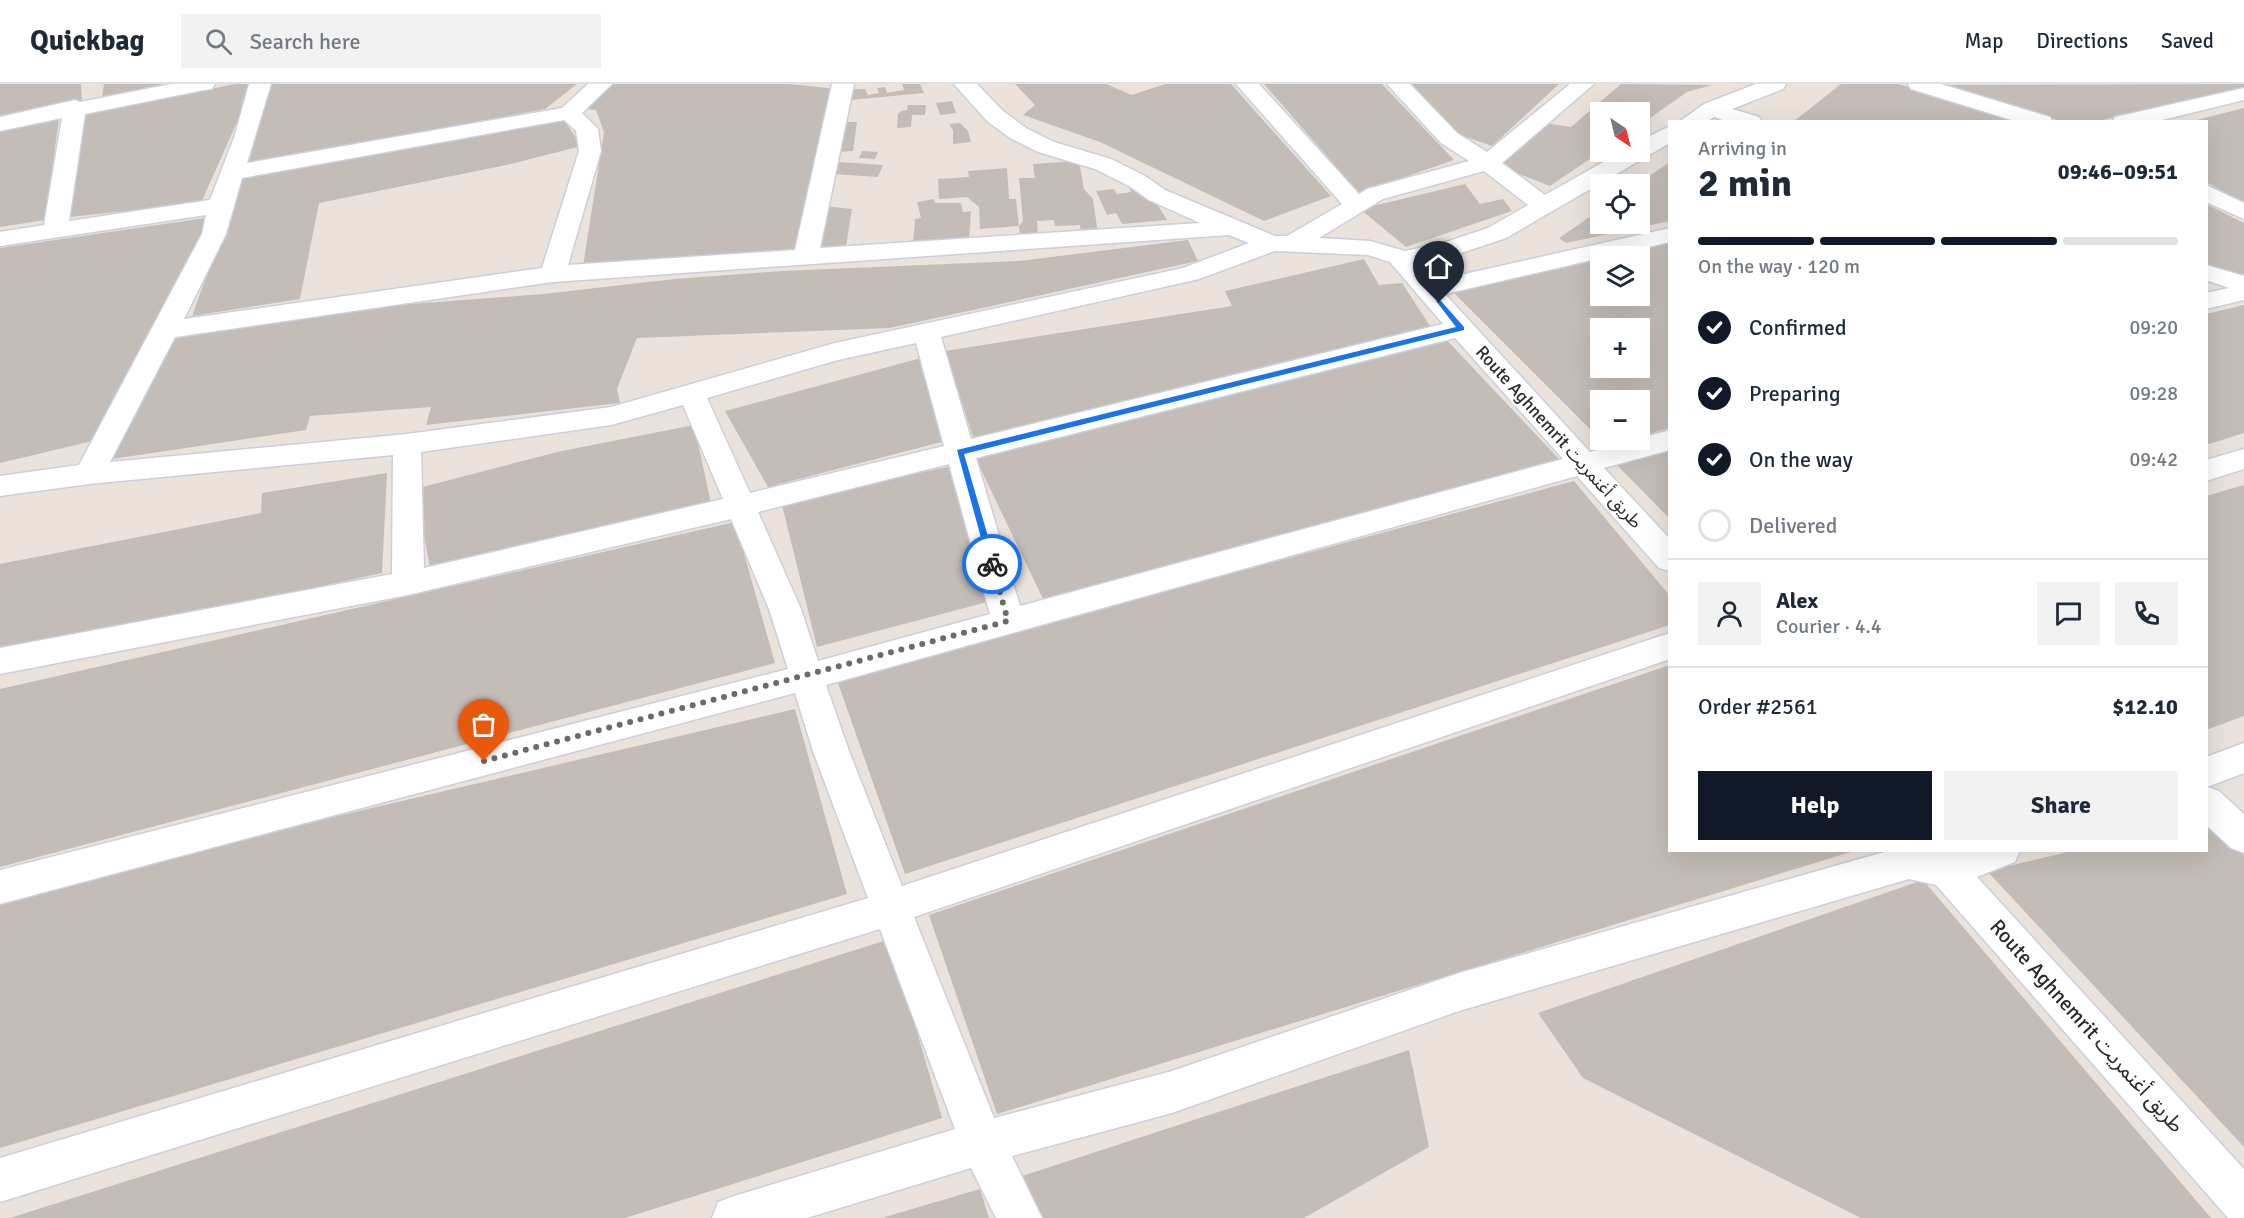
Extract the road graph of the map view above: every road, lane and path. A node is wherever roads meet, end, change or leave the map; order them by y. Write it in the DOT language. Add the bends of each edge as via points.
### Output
graph roads {
  1 [pos="204,84"];
  2 [pos="260,84"];
  3 [pos="601,84"];
  4 [pos="843,84"];
  5 [pos="965,84"];
  6 [pos="1247,84"];
  7 [pos="1398,84"];
  8 [pos="1583,84"];
  9 [pos="1775,84"];
  10 [pos="1919,84"];
  11 [pos="2244,94"];
  12 [pos="86,99"];
  13 [pos="1712,109"];
  14 [pos="569,113"];
  15 [pos="1693,120"];
  16 [pos="1745,120"];
  17 [pos="2036,120"];
  18 [pos="2132,120"];
  19 [pos="0,124"];
  20 [pos="1668,134"];
  21 [pos="1650,144"];
  22 [pos="1619,162"];
  23 [pos="1488,163"];
  24 [pos="232,173"];
  25 [pos="2208,193"];
  26 [pos="1543,205"];
  27 [pos="220,206"];
  28 [pos="1357,206"];
  29 [pos="2244,212"];
  30 [pos="1231,228"];
  31 [pos="55,231"];
  32 [pos="1668,235"];
  33 [pos="0,239"];
  34 [pos="1283,243"];
  35 [pos="805,259"];
  36 [pos="1403,260"];
  37 [pos="2208,273"];
  38 [pos="553,274"];
  39 [pos="2244,284"];
  40 [pos="1428,290"];
  41 [pos="2244,292"];
  42 [pos="2208,301"];
  43 [pos="1462,328"];
  44 [pos="165,330"];
  45 [pos="926,332"];
  46 [pos="691,392"];
  47 [pos="1668,441"];
  48 [pos="407,444"];
  49 [pos="960,452"];
  50 [pos="2244,459"];
  51 [pos="1582,463"];
  52 [pos="2208,470"];
  53 [pos="89,474"];
  54 [pos="0,486"];
  55 [pos="740,506"];
  56 [pos="1668,558"];
  57 [pos="408,583"];
  58 [pos="1008,621"];
  59 [pos="1668,647"];
  60 [pos="0,661"];
  61 [pos="807,677"];
  62 [pos="2244,758"];
  63 [pos="2208,771"];
  64 [pos="2208,804"];
  65 [pos="2244,837"];
  66 [pos="1991,852"];
  67 [pos="1939,861"];
  68 [pos="0,887"];
  69 [pos="893,907"];
  70 [pos="982,1143"];
  71 [pos="0,1180"];
  72 [pos="2244,1202"];
  73 [pos="734,1218"];
  74 [pos="1020,1218"];
  1 -- 12 [label="street"];
  2 -- 24 [label="street"];
  3 -- 14 [label="street"];
  4 -- 35 [label="street"];
  5 -- 30 [label="street" via="995,116 1018,133 1046,147 1103,164 1157,195"];
  6 -- 28 [label="street"];
  7 -- 23 [label="street" via="1449,138"];
  8 -- 23 [label="street"];
  9 -- 13 [label="street"];
  10 -- 17 [label="street"];
  11 -- 18 [label="street"];
  12 -- 19 [label="street"];
  12 -- 31 [label="street"];
  13 -- 15 [label="street"];
  13 -- 16 [label="street"];
  14 -- 24 [label="street"];
  14 -- 38 [label="street" via="587,129 590,151"];
  20 -- 21 [label="street"];
  22 -- 26 [label="street"];
  23 -- 26 [label="street"];
  23 -- 28 [label="street" via="1375,194"];
  24 -- 27 [label="street"];
  25 -- 29 [label="street"];
  26 -- 36 [label="street" via="1472,243"];
  27 -- 31 [label="street"];
  27 -- 44 [label="street" via="214,234"];
  28 -- 34 [label="street"];
  30 -- 34 [label="street"];
  30 -- 35 [label="street"];
  31 -- 33 [label="street"];
  32 -- 40 [label="street"];
  34 -- 36 [label="street" via="1370,248"];
  34 -- 45 [label="street" via="1190,274"];
  35 -- 38 [label="street"];
  36 -- 40 [label="street, Route Aghnemrit طريق أغنمريت"];
  37 -- 39 [label="street"];
  38 -- 44 [label="street"];
  40 -- 43 [label="street, Route Aghnemrit طريق أغنمريت"];
  41 -- 42 [label="street"];
  43 -- 49 [label="street"];
  43 -- 51 [label="street, Route Aghnemrit طريق أغنمريت"];
  44 -- 53 [label="street"];
  45 -- 46 [label="street" via="835,352"];
  45 -- 49 [label="street"];
  46 -- 48 [label="street" via="611,417"];
  46 -- 55 [label="street"];
  47 -- 51 [label="street"];
  48 -- 53 [label="street"];
  48 -- 57 [label="street"];
  49 -- 55 [label="street"];
  49 -- 58 [label="street"];
  50 -- 52 [label="street"];
  51 -- 56 [label="street, Route Aghnemrit طريق أغنمريت"];
  51 -- 58 [label="street"];
  53 -- 54 [label="street"];
  55 -- 57 [label="street"];
  55 -- 61 [label="street" via="785,609"];
  57 -- 60 [label="street"];
  58 -- 61 [label="street"];
  59 -- 69 [label="street"];
  61 -- 68 [label="street"];
  61 -- 69 [label="street" via="831,751"];
  62 -- 63 [label="street"];
  64 -- 65 [label="street"];
  66 -- 67 [label="street"];
  67 -- 70 [label="street" via="1909,862 1459,993 1172,1092"];
  67 -- 72 [label="street, Route Aghnemrit طريق أغنمريت"];
  69 -- 70 [label="street"];
  69 -- 71 [label="street"];
  70 -- 73 [label="street"];
  70 -- 74 [label="street"];
}
